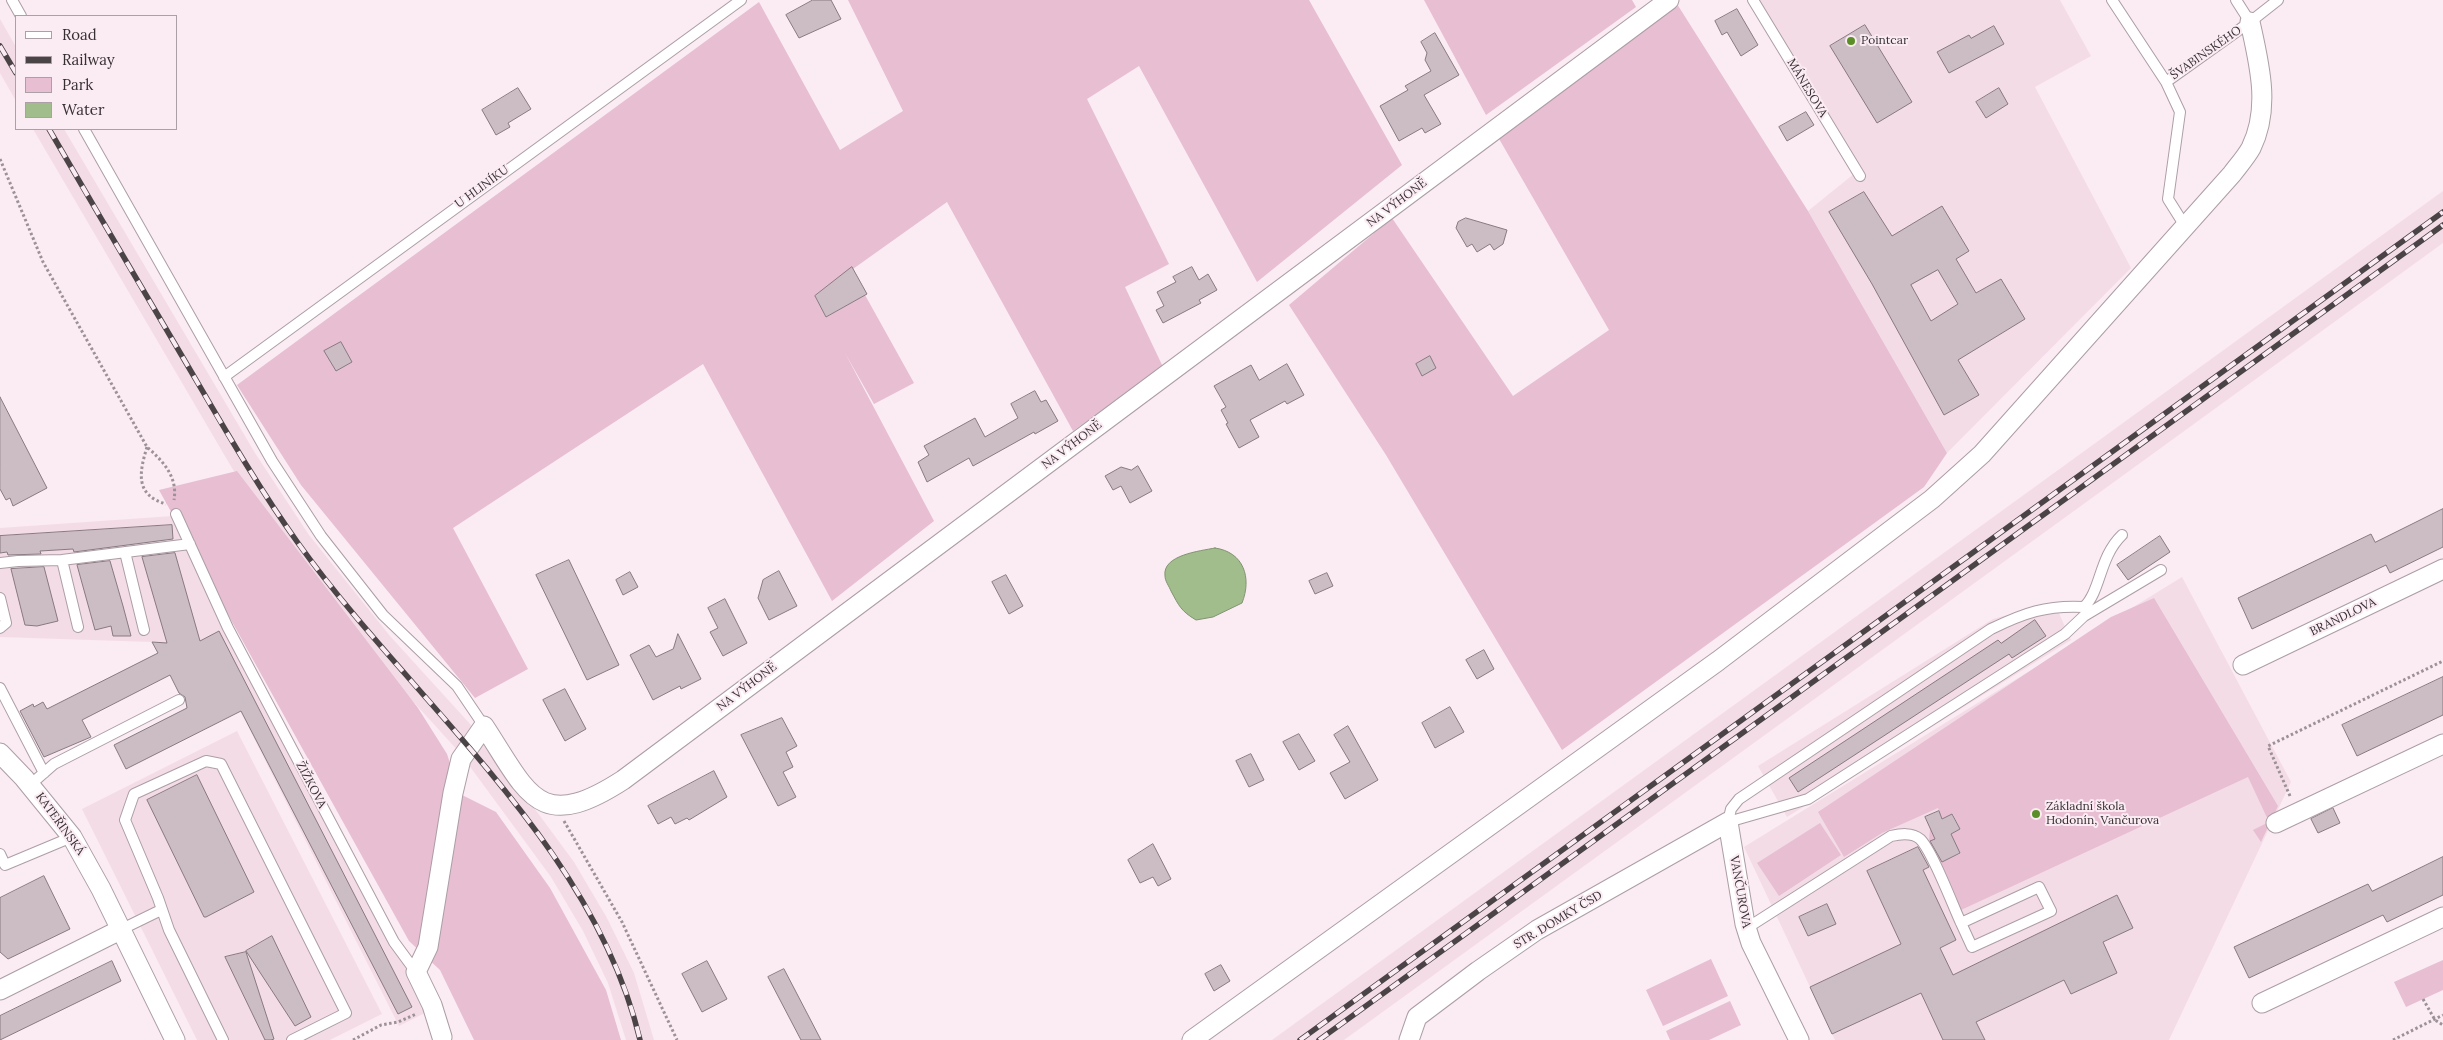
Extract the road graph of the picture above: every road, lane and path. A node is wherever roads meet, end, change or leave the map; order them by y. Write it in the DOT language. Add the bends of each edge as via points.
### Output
graph roads {
  1 [pos="12,0"];
  2 [pos="741,0"];
  3 [pos="1669,0"];
  4 [pos="1753,0"];
  5 [pos="2112,0"];
  6 [pos="2236,0"];
  7 [pos="2278,0"];
  8 [pos="20,15"];
  9 [pos="2250,22"];
  10 [pos="2166,82"];
  11 [pos="85,130"];
  12 [pos="0,159"];
  13 [pos="1860,176"];
  14 [pos="2185,226"];
  15 [pos="224,377"];
  16 [pos="147,447"];
  17 [pos="176,514"];
  18 [pos="2122,536"];
  19 [pos="190,544"];
  20 [pos="125,552"];
  21 [pos="62,560"];
  22 [pos="0,563"];
  23 [pos="2443,569"];
  24 [pos="2162,570"];
  25 [pos="0,598"];
  26 [pos="2084,612"];
  27 [pos="0,628"];
  28 [pos="78,628"];
  29 [pos="144,630"];
  30 [pos="2443,660"];
  31 [pos="2242,665"];
  32 [pos="0,688"];
  33 [pos="179,700"];
  34 [pos="484,726"];
  35 [pos="2443,744"];
  36 [pos="0,753"];
  37 [pos="37,779"];
  38 [pos="555,806"];
  39 [pos="2297,813"];
  40 [pos="1728,822"];
  41 [pos="2276,823"];
  42 [pos="72,836"];
  43 [pos="0,854"];
  44 [pos="161,910"];
  45 [pos="2443,916"];
  46 [pos="1961,923"];
  47 [pos="1747,928"];
  48 [pos="120,930"];
  49 [pos="416,972"];
  50 [pos="0,990"];
  51 [pos="2423,999"];
  52 [pos="2262,1003"];
  53 [pos="432,1005"];
  54 [pos="2443,1015"];
  55 [pos="2435,1020"];
  56 [pos="2443,1025"];
  57 [pos="437,1039"];
  58 [pos="175,1040"];
  59 [pos="223,1040"];
  60 [pos="292,1040"];
  61 [pos="353,1040"];
  62 [pos="677,1040"];
  63 [pos="1192,1040"];
  64 [pos="1409,1040"];
  65 [pos="1799,1040"];
  66 [pos="2392,1040"];
  1 -- 8 [label="lane"];
  2 -- 15 [label="lane, U HLINÍKU"];
  3 -- 38 [label="street, NA VÝHONĚ" via="623,780 598,796 575,804"];
  4 -- 13 [label="lane, MÁNESOVA"];
  5 -- 10 [label="lane"];
  6 -- 9 [label="lane, ŠVABINSKÉHO"];
  7 -- 9 [label="lane"];
  9 -- 10 [label="lane, ŠVABINSKÉHO"];
  9 -- 14 [label="street" via="2263,100 2260,126 2250,149 2232,174"];
  10 -- 14 [label="lane" via="2180,112 2168,199"];
  11 -- 15 [label="lane"];
  12 -- 16 [label="path" via="43,262"];
  14 -- 63 [label="street" via="1989,447 1932,499 1718,661"];
  15 -- 34 [label="lane" via="272,461 321,536 382,615 457,686"];
  16 -- 16 [label="path" via="165,464 172,477 175,493 172,506 157,502 143,487 142,464"];
  17 -- 19 [label="lane, ŽIŽKOVA"];
  18 -- 26 [label="lane" via="2112,545"];
  19 -- 20 [label="lane"];
  19 -- 49 [label="lane, ŽIŽKOVA" via="228,628 394,942"];
  20 -- 21 [label="lane"];
  20 -- 29 [label="lane"];
  21 -- 22 [label="lane"];
  21 -- 28 [label="lane"];
  23 -- 31 [label="street, BRANDLOVA"];
  24 -- 26 [label="lane"];
  25 -- 27 [label="lane" via="6,623"];
  26 -- 40 [label="lane" via="2065,634 1808,799"];
  26 -- 40 [label="lane" via="2066,606 2026,612 1991,629 1739,799 1731,809"];
  30 -- 39 [label="path" via="2268,746"];
  32 -- 37 [label="lane"];
  33 -- 37 [label="lane" via="54,764"];
  34 -- 38 [label="street" via="526,790 538,800"];
  34 -- 49 [label="street" via="461,759 428,947"];
  35 -- 39 [label="street"];
  36 -- 37 [label="street, KATEŘINSKÁ"];
  37 -- 42 [label="street, KATEŘINSKÁ"];
  38 -- 62 [label="path" via="622,922"];
  39 -- 41 [label="street"];
  40 -- 47 [label="street, VANČUROVA"];
  40 -- 64 [label="street, STR. DOMKY ČSD" via="1563,915 1478,970 1417,1016"];
  42 -- 43 [label="lane" via="6,865"];
  42 -- 48 [label="street, KATEŘINSKÁ"];
  44 -- 48 [label="lane"];
  44 -- 59 [label="lane"];
  44 -- 60 [label="lane" via="125,820 134,794 206,761 222,764 346,1013"];
  45 -- 52 [label="street"];
  46 -- 46 [label="lane" via="2039,887 2051,911 1972,947"];
  46 -- 47 [label="lane" via="1928,850 1920,839 1906,834 1891,836"];
  47 -- 65 [label="street, VANČUROVA" via="1751,943"];
  48 -- 50 [label="street"];
  48 -- 58 [label="street, KATEŘINSKÁ"];
  49 -- 53 [label="street, ŽIŽKOVA"];
  51 -- 55 [label="path"];
  53 -- 57 [label="street, ŽIŽKOVA"];
  53 -- 61 [label="path"];
  54 -- 55 [label="path"];
  55 -- 56 [label="path"];
  55 -- 66 [label="path"];
}
